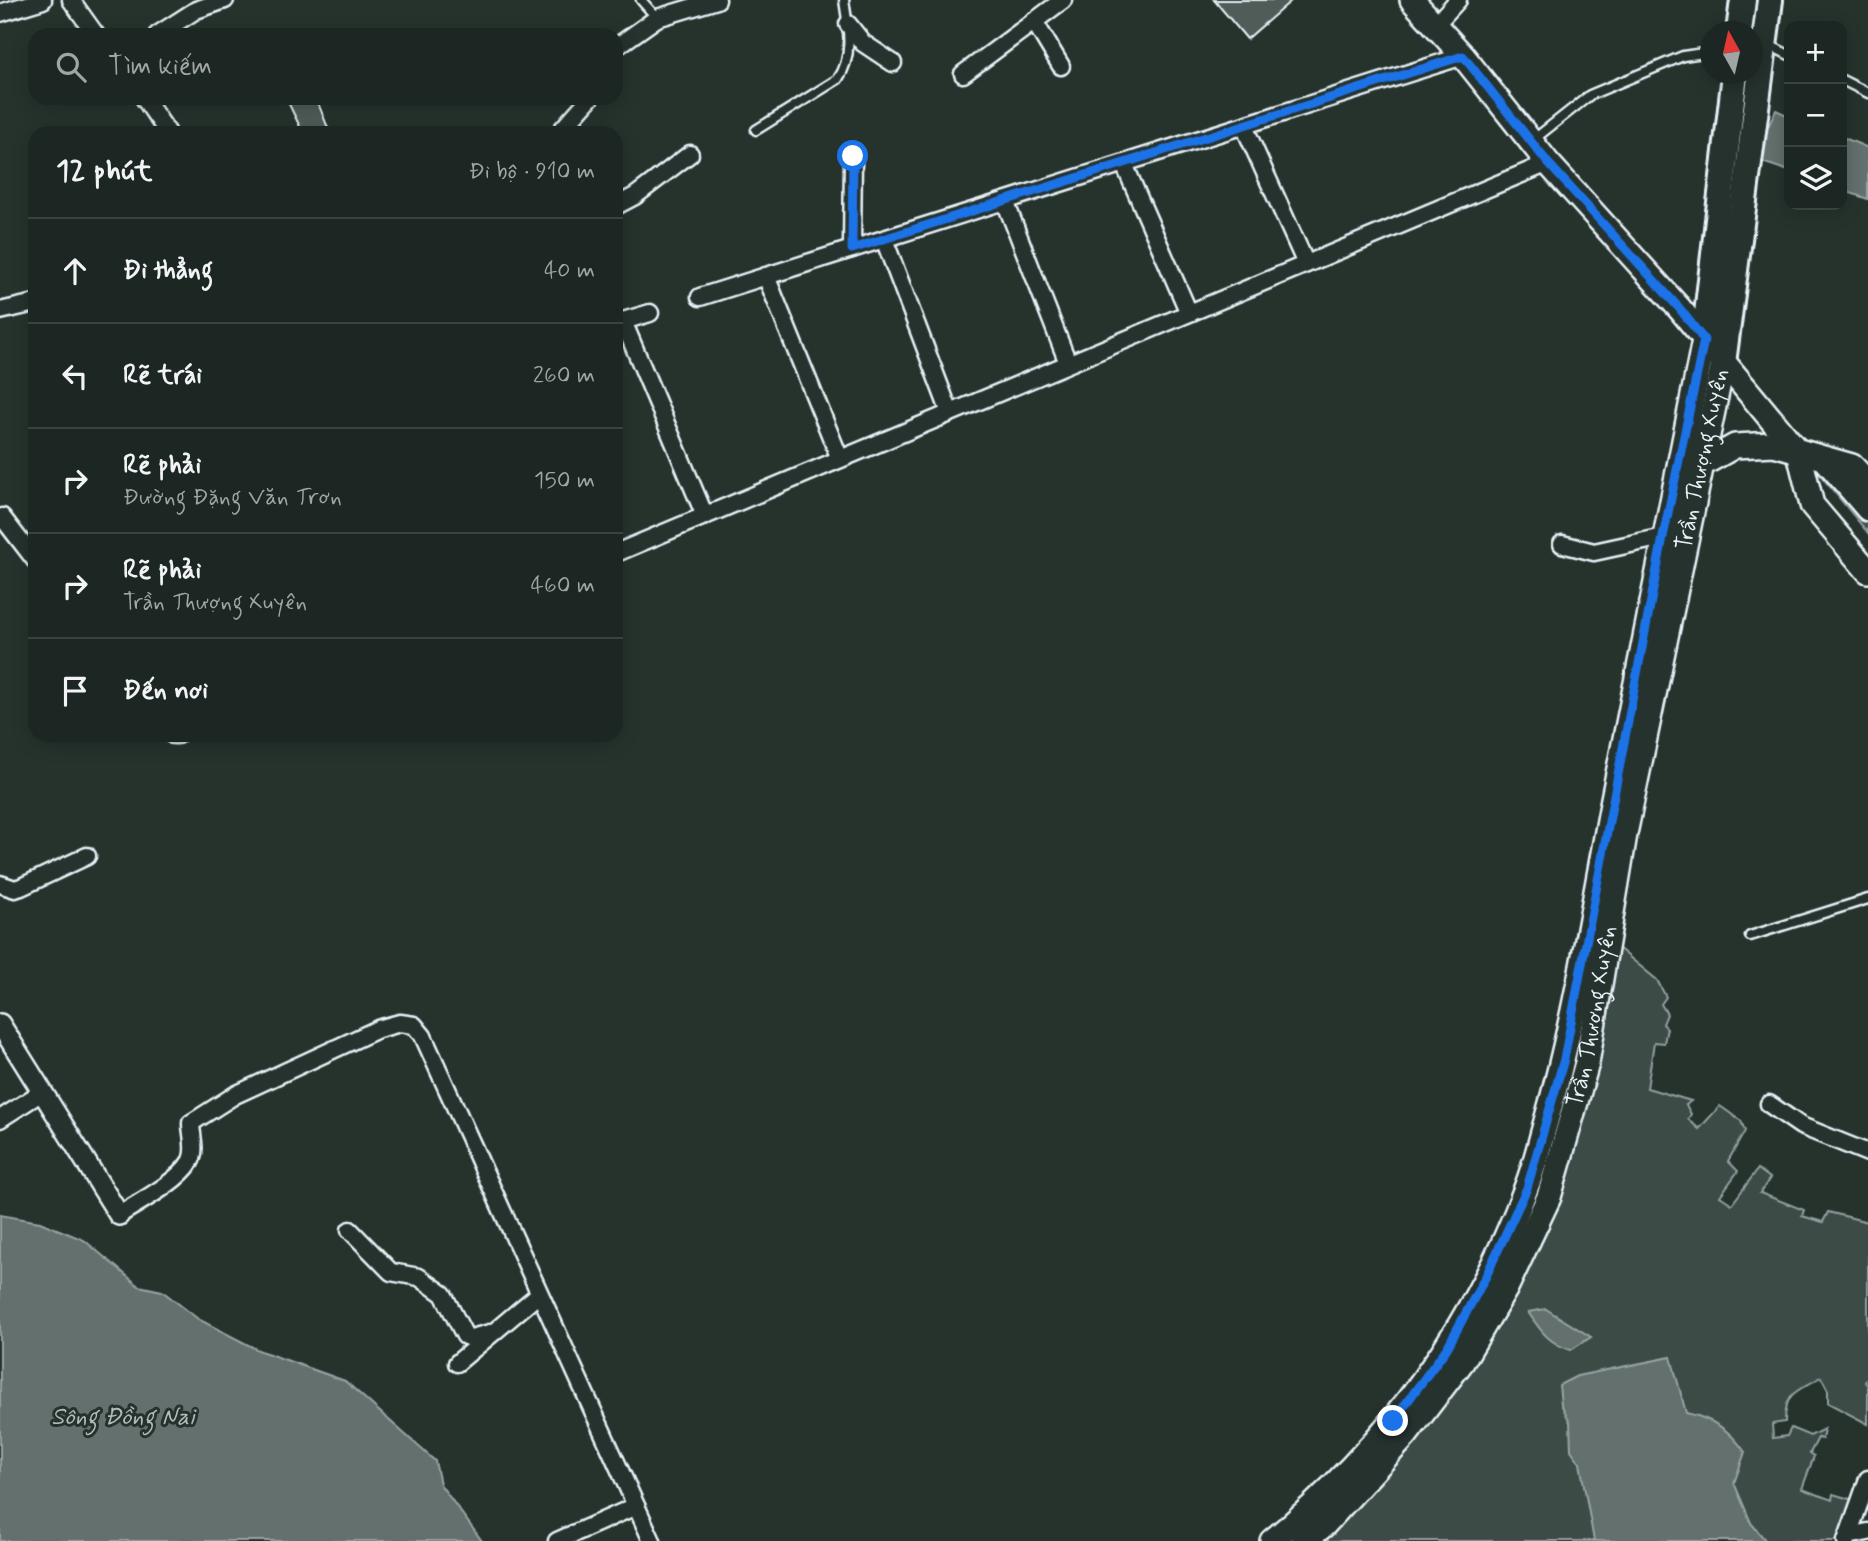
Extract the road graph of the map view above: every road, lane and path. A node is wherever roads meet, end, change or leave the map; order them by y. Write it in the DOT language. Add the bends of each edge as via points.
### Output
graph roads {
  1 [pos="43,0"];
  2 [pos="71,0"];
  3 [pos="225,0"];
  4 [pos="641,0"];
  5 [pos="717,0"];
  6 [pos="844,0"];
  7 [pos="1063,0"];
  8 [pos="1412,0"];
  9 [pos="1458,0"];
  10 [pos="1743,0"];
  11 [pos="1770,0"];
  12 [pos="0,13"];
  13 [pos="657,18"];
  14 [pos="1034,21"];
  15 [pos="1741,21"];
  16 [pos="848,24"];
  17 [pos="1435,25"];
  18 [pos="91,28"];
  19 [pos="168,28"];
  20 [pos="1763,28"];
  21 [pos="623,42"];
  22 [pos="1763,45"];
  23 [pos="1700,53"];
  24 [pos="1784,53"];
  25 [pos="1463,56"];
  26 [pos="893,64"];
  27 [pos="1062,66"];
  28 [pos="963,74"];
  29 [pos="1847,82"];
  30 [pos="1734,84"];
  31 [pos="1754,84"];
  32 [pos="1868,93"];
  33 [pos="149,105"];
  34 [pos="584,105"];
  35 [pos="163,126"];
  36 [pos="565,126"];
  37 [pos="1244,126"];
  38 [pos="756,130"];
  39 [pos="1531,141"];
  40 [pos="690,154"];
  41 [pos="853,156"];
  42 [pos="1124,163"];
  43 [pos="1548,163"];
  44 [pos="1005,201"];
  45 [pos="623,202"];
  46 [pos="884,239"];
  47 [pos="852,249"];
  48 [pos="1306,264"];
  49 [pos="766,276"];
  50 [pos="700,297"];
  51 [pos="28,305"];
  52 [pos="0,311"];
  53 [pos="650,313"];
  54 [pos="1189,313"];
  55 [pos="623,321"];
  56 [pos="623,329"];
  57 [pos="1704,340"];
  58 [pos="1068,363"];
  59 [pos="1723,363"];
  60 [pos="950,412"];
  61 [pos="840,459"];
  62 [pos="1825,459"];
  63 [pos="1801,463"];
  64 [pos="1701,466"];
  65 [pos="1868,483"];
  66 [pos="1868,509"];
  67 [pos="705,516"];
  68 [pos="2,517"];
  69 [pos="1663,537"];
  70 [pos="1562,544"];
  71 [pos="1868,548"];
  72 [pos="623,550"];
  73 [pos="28,551"];
  74 [pos="1868,571"];
  75 [pos="87,856"];
  76 [pos="0,884"];
  77 [pos="1868,899"];
  78 [pos="1750,936"];
  79 [pos="0,1024"];
  80 [pos="42,1092"];
  81 [pos="1769,1104"];
  82 [pos="0,1119"];
  83 [pos="1868,1153"];
  84 [pos="119,1215"];
  85 [pos="350,1230"];
  86 [pos="539,1294"];
  87 [pos="494,1332"];
  88 [pos="457,1363"];
  89 [pos="1868,1479"];
  90 [pos="636,1506"];
  91 [pos="1868,1532"];
  92 [pos="1847,1539"];
  93 [pos="557,1541"];
  94 [pos="652,1541"];
  95 [pos="1272,1541"];
  96 [pos="1304,1541"];
  1 -- 12 [label="street"];
  2 -- 18 [label="street"];
  3 -- 19 [label="street" via="195,10"];
  4 -- 13 [label="lane"];
  5 -- 13 [label="street"];
  6 -- 16 [label="lane"];
  7 -- 14 [label="street"];
  8 -- 17 [label="main road"];
  9 -- 17 [label="street"];
  10 -- 15 [label="main road"];
  11 -- 20 [label="main road, Trần Thượng Xuyên"];
  13 -- 21 [label="street"];
  14 -- 27 [label="street"];
  14 -- 28 [label="street"];
  16 -- 26 [label="street" via="863,43"];
  16 -- 38 [label="lane" via="848,56 838,79"];
  17 -- 25 [label="main road"];
  22 -- 24 [label="lane"];
  23 -- 39 [label="lane" via="1683,56 1590,95"];
  25 -- 37 [label="street"];
  25 -- 39 [label="main road"];
  29 -- 32 [label="lane"];
  30 -- 57 [label="main road, Trần Thượng Xuyên"];
  31 -- 59 [label="main road, Trần Thượng Xuyên"];
  33 -- 35 [label="street"];
  34 -- 36 [label="street"];
  37 -- 42 [label="street"];
  37 -- 48 [label="street"];
  39 -- 43 [label="main road"];
  40 -- 45 [label="street"];
  41 -- 47 [label="street"];
  42 -- 44 [label="street"];
  42 -- 54 [label="street"];
  43 -- 48 [label="street"];
  43 -- 57 [label="main road"];
  44 -- 46 [label="street"];
  44 -- 58 [label="street"];
  46 -- 47 [label="street"];
  46 -- 60 [label="street"];
  47 -- 49 [label="street"];
  48 -- 54 [label="street"];
  49 -- 50 [label="street"];
  49 -- 61 [label="street"];
  51 -- 52 [label="street"];
  53 -- 55 [label="street"];
  54 -- 58 [label="street"];
  56 -- 67 [label="street"];
  57 -- 59 [label="main road"];
  57 -- 69 [label="main road, Trần Thượng Xuyên"];
  58 -- 60 [label="street"];
  59 -- 63 [label="main road"];
  59 -- 64 [label="main road, Trần Thượng Xuyên"];
  60 -- 61 [label="street"];
  61 -- 67 [label="street"];
  62 -- 63 [label="main road"];
  62 -- 65 [label="main road" via="1852,466"];
  62 -- 66 [label="main road"];
  63 -- 64 [label="main road" via="1774,444 1749,444 1735,446"];
  63 -- 71 [label="main road"];
  63 -- 74 [label="main road" via="1812,505"];
  64 -- 96 [label="main road, Trần Thượng Xuyên" via="1625,834 1587,1062 1549,1197 1506,1288 1462,1362 1406,1435"];
  67 -- 72 [label="street"];
  68 -- 73 [label="street"];
  69 -- 70 [label="street" via="1594,552"];
  69 -- 95 [label="main road, Trần Thượng Xuyên" via="1564,1059 1527,1188 1447,1348 1393,1421 1308,1511"];
  75 -- 76 [label="street" via="22,887"];
  77 -- 78 [label="lane"];
  79 -- 80 [label="street"];
  80 -- 82 [label="street"];
  80 -- 84 [label="street"];
  81 -- 83 [label="street" via="1801,1126"];
  84 -- 86 [label="street" via="165,1185 191,1161 191,1124 200,1114 377,1029 414,1025 424,1036"];
  85 -- 87 [label="street" via="391,1272 419,1277 443,1294 465,1336"];
  86 -- 87 [label="street"];
  86 -- 90 [label="street"];
  87 -- 88 [label="street"];
  89 -- 92 [label="street"];
  90 -- 93 [label="street"];
  90 -- 94 [label="street"];
  91 -- 92 [label="street"];
}
